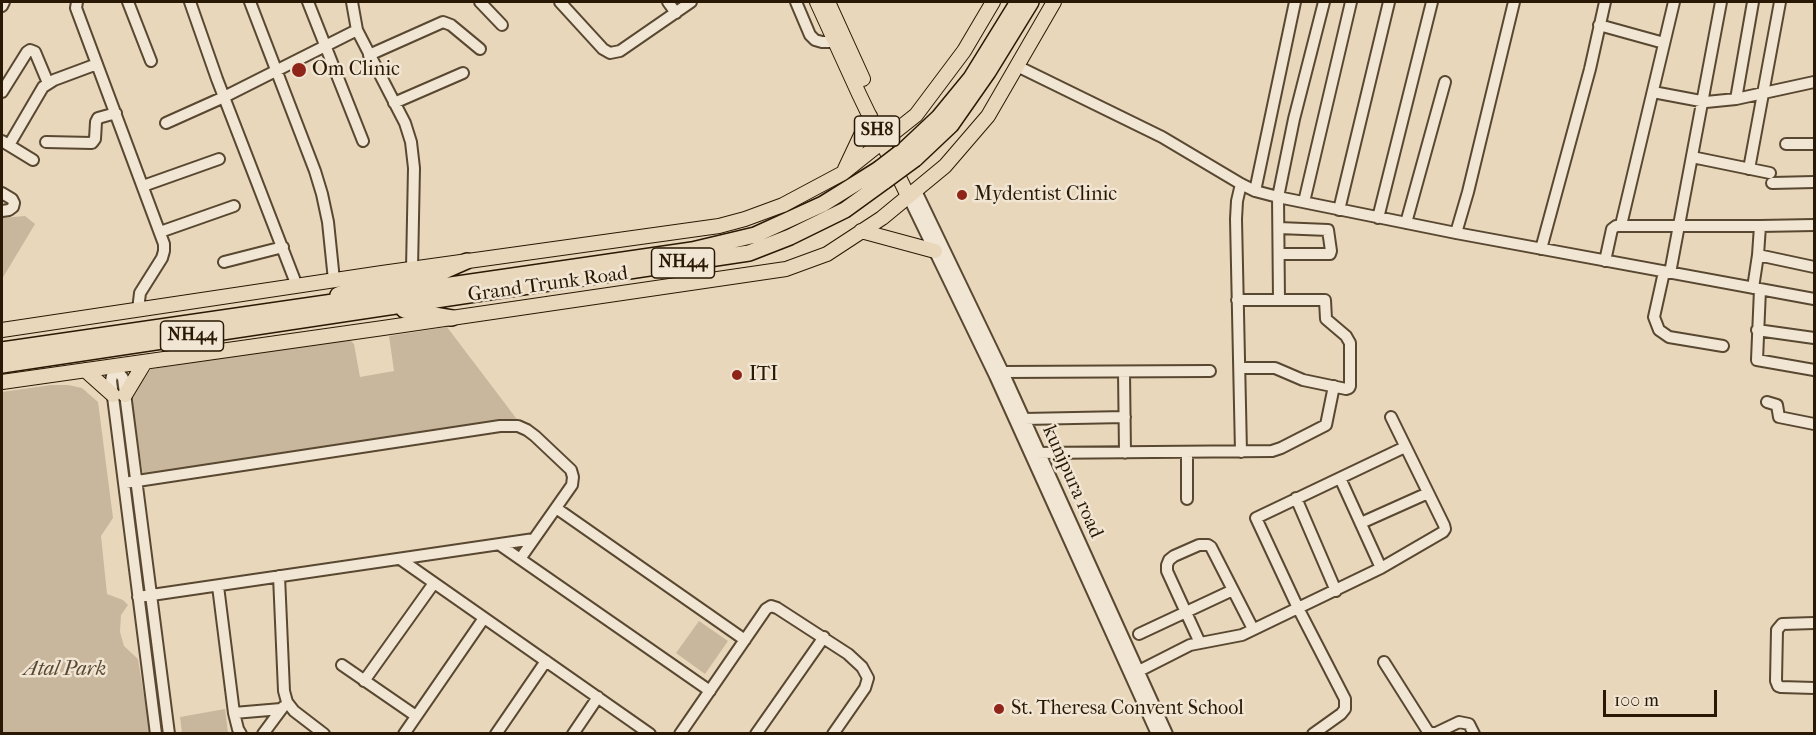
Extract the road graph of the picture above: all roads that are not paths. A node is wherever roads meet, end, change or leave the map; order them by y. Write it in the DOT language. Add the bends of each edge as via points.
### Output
graph roads {
  1 [pos="4,2"];
  2 [pos="77,2"];
  3 [pos="128,2"];
  4 [pos="190,2"];
  5 [pos="250,2"];
  6 [pos="308,2"];
  7 [pos="352,2"];
  8 [pos="480,2"];
  9 [pos="560,2"];
  10 [pos="668,2"];
  11 [pos="691,2"];
  12 [pos="796,2"];
  13 [pos="818,2"];
  14 [pos="828,2"];
  15 [pos="993,2"];
  16 [pos="1018,2"];
  17 [pos="1031,2"];
  18 [pos="1054,2"];
  19 [pos="1295,2"];
  20 [pos="1324,2"];
  21 [pos="1351,2"];
  22 [pos="1389,2"];
  23 [pos="1432,2"];
  24 [pos="1514,2"];
  25 [pos="1605,2"];
  26 [pos="1674,2"];
  27 [pos="1721,2"];
  28 [pos="1753,2"];
  29 [pos="1780,2"];
  30 [pos="2,6"];
  31 [pos="676,13"];
  32 [pos="1599,25"];
  33 [pos="502,26"];
  34 [pos="357,30"];
  35 [pos="836,42"];
  36 [pos="1664,43"];
  37 [pos="324,46"];
  38 [pos="480,49"];
  39 [pos="369,55"];
  40 [pos="151,61"];
  41 [pos="97,64"];
  42 [pos="1017,66"];
  43 [pos="276,71"];
  44 [pos="464,73"];
  45 [pos="1445,82"];
  46 [pos="1815,82"];
  47 [pos="48,83"];
  48 [pos="2,92"];
  49 [pos="1653,92"];
  50 [pos="1763,93"];
  51 [pos="224,97"];
  52 [pos="1736,99"];
  53 [pos="1703,102"];
  54 [pos="394,103"];
  55 [pos="116,113"];
  56 [pos="870,116"];
  57 [pos="166,123"];
  58 [pos="886,140"];
  59 [pos="363,141"];
  60 [pos="46,142"];
  61 [pos="5,143"];
  62 [pos="1786,144"];
  63 [pos="1815,144"];
  64 [pos="910,154"];
  65 [pos="1692,157"];
  66 [pos="219,159"];
  67 [pos="33,160"];
  68 [pos="1749,169"];
  69 [pos="843,174"];
  70 [pos="882,175"];
  71 [pos="1815,182"];
  72 [pos="1240,184"];
  73 [pos="143,186"];
  74 [pos="1255,191"];
  75 [pos="2,193"];
  76 [pos="912,194"];
  77 [pos="1278,197"];
  78 [pos="1304,202"];
  79 [pos="234,206"];
  80 [pos="1339,210"];
  81 [pos="2,211"];
  82 [pos="1378,218"];
  83 [pos="1406,223"];
  84 [pos="1621,225"];
  85 [pos="1679,225"];
  86 [pos="1815,225"];
  87 [pos="1760,226"];
  88 [pos="1279,228"];
  89 [pos="861,231"];
  90 [pos="160,232"];
  91 [pos="1456,234"];
  92 [pos="283,247"];
  93 [pos="939,249"];
  94 [pos="1541,249"];
  95 [pos="1279,254"];
  96 [pos="1758,255"];
  97 [pos="467,261"];
  98 [pos="1605,261"];
  99 [pos="224,262"];
  100 [pos="1815,267"];
  101 [pos="412,269"];
  102 [pos="1667,272"];
  103 [pos="334,280"];
  104 [pos="297,286"];
  105 [pos="1757,288"];
  106 [pos="1815,299"];
  107 [pos="1238,300"];
  108 [pos="1279,300"];
  109 [pos="325,303"];
  110 [pos="383,308"];
  111 [pos="138,310"];
  112 [pos="452,318"];
  113 [pos="2,330"];
  114 [pos="1757,330"];
  115 [pos="1815,338"];
  116 [pos="1723,346"];
  117 [pos="987,348"];
  118 [pos="2,350"];
  119 [pos="145,362"];
  120 [pos="2,365"];
  121 [pos="114,366"];
  122 [pos="1240,368"];
  123 [pos="85,370"];
  124 [pos="1815,370"];
  125 [pos="1210,371"];
  126 [pos="1003,372"];
  127 [pos="1124,372"];
  128 [pos="2,382"];
  129 [pos="1334,386"];
  130 [pos="119,395"];
  131 [pos="1767,402"];
  132 [pos="1125,417"];
  133 [pos="1391,417"];
  134 [pos="1024,418"];
  135 [pos="1815,424"];
  136 [pos="1405,447"];
  137 [pos="1241,452"];
  138 [pos="1035,453"];
  139 [pos="1125,453"];
  140 [pos="1187,453"];
  141 [pos="1340,478"];
  142 [pos="136,481"];
  143 [pos="124,483"];
  144 [pos="1428,493"];
  145 [pos="1296,498"];
  146 [pos="1187,499"];
  147 [pos="556,508"];
  148 [pos="1361,523"];
  149 [pos="534,539"];
  150 [pos="500,544"];
  151 [pos="400,559"];
  152 [pos="520,559"];
  153 [pos="1381,568"];
  154 [pos="279,576"];
  155 [pos="434,583"];
  156 [pos="218,586"];
  157 [pos="1233,590"];
  158 [pos="1336,591"];
  159 [pos="151,596"];
  160 [pos="138,597"];
  161 [pos="1298,608"];
  162 [pos="1186,612"];
  163 [pos="484,618"];
  164 [pos="1815,623"];
  165 [pos="1253,629"];
  166 [pos="1139,634"];
  167 [pos="824,637"];
  168 [pos="745,640"];
  169 [pos="1200,643"];
  170 [pos="546,661"];
  171 [pos="1384,662"];
  172 [pos="342,665"];
  173 [pos="1134,674"];
  174 [pos="364,681"];
  175 [pos="1815,688"];
  176 [pos="710,691"];
  177 [pos="598,697"];
  178 [pos="284,705"];
  179 [pos="234,713"];
  180 [pos="416,716"];
  181 [pos="1316,733"];
  182 [pos="156,734"];
  183 [pos="168,734"];
  184 [pos="241,734"];
  185 [pos="263,734"];
  186 [pos="324,734"];
  187 [pos="404,734"];
  188 [pos="496,734"];
  189 [pos="573,734"];
  190 [pos="650,734"];
  191 [pos="680,734"];
  192 [pos="756,734"];
  193 [pos="833,734"];
  194 [pos="1157,734"];
  195 [pos="1167,734"];
  196 [pos="1474,734"];
  1 -- 30 [label="street"];
  2 -- 41 [label="street" via="76,9"];
  3 -- 40 [label="street"];
  4 -- 51 [label="street"];
  5 -- 43 [label="street"];
  6 -- 37 [label="street"];
  7 -- 34 [label="street"];
  8 -- 33 [label="street"];
  9 -- 31 [label="street" via="610,53 620,51"];
  10 -- 31 [label="street"];
  11 -- 31 [label="street"];
  12 -- 35 [label="street" via="815,40"];
  13 -- 35 [label="main road, SH8"];
  14 -- 58 [label="main road, SH8"];
  15 -- 58 [label="main road, Grand Trunk Road" via="964,51 916,115"];
  16 -- 64 [label="highway, NH44" via="971,78"];
  17 -- 64 [label="highway, NH44" via="951,125"];
  18 -- 42 [label="main road, Grand Trunk Road"];
  19 -- 74 [label="street"];
  20 -- 77 [label="street"];
  21 -- 78 [label="street"];
  22 -- 80 [label="street"];
  23 -- 82 [label="street"];
  24 -- 91 [label="street"];
  25 -- 32 [label="street"];
  26 -- 36 [label="street"];
  27 -- 53 [label="street"];
  28 -- 52 [label="street"];
  29 -- 50 [label="street"];
  32 -- 36 [label="street"];
  32 -- 94 [label="street"];
  34 -- 37 [label="street"];
  34 -- 39 [label="street"];
  35 -- 56 [label="main road, SH8"];
  36 -- 49 [label="street"];
  37 -- 43 [label="street"];
  37 -- 59 [label="street"];
  38 -- 39 [label="street" via="443,22"];
  39 -- 54 [label="street"];
  41 -- 47 [label="street"];
  41 -- 55 [label="street"];
  42 -- 72 [label="street" via="1162,138"];
  42 -- 76 [label="main road, Grand Trunk Road" via="988,116 945,166"];
  43 -- 51 [label="street"];
  43 -- 103 [label="street" via="322,194"];
  44 -- 54 [label="street"];
  45 -- 83 [label="street"];
  46 -- 50 [label="street"];
  47 -- 48 [label="street" via="35,52 30,50"];
  47 -- 61 [label="street"];
  49 -- 53 [label="street"];
  49 -- 84 [label="street"];
  50 -- 52 [label="street"];
  50 -- 68 [label="street"];
  51 -- 57 [label="street"];
  51 -- 92 [label="street"];
  52 -- 53 [label="street"];
  53 -- 65 [label="street"];
  54 -- 101 [label="street" via="411,142 414,168"];
  55 -- 60 [label="street" via="98,118 92,143"];
  55 -- 73 [label="street"];
  56 -- 58 [label="main road, SH8"];
  56 -- 69 [label="main road"];
  58 -- 69 [label="main road, Grand Trunk Road"];
  58 -- 76 [label="main road, SH8"];
  61 -- 67 [label="street"];
  62 -- 63 [label="street"];
  64 -- 70 [label="highway, NH44, bridge"];
  65 -- 68 [label="street"];
  65 -- 85 [label="street"];
  66 -- 73 [label="street"];
  68 -- 71 [label="street" via="1771,178"];
  69 -- 97 [label="main road, Grand Trunk Road" via="783,205 719,226"];
  70 -- 109 [label="highway, NH44" via="755,235 692,250"];
  70 -- 110 [label="highway, NH44" via="845,210 749,253"];
  72 -- 74 [label="street"];
  72 -- 107 [label="street" via="1236,219"];
  73 -- 90 [label="street"];
  74 -- 77 [label="street"];
  75 -- 81 [label="street" via="14,203 9,210"];
  76 -- 89 [label="main road, Grand Trunk Road"];
  76 -- 93 [label="street, kunjpura road"];
  77 -- 78 [label="street"];
  77 -- 88 [label="street"];
  78 -- 80 [label="street"];
  79 -- 90 [label="street"];
  80 -- 82 [label="street"];
  82 -- 83 [label="street"];
  83 -- 91 [label="street"];
  84 -- 85 [label="street"];
  84 -- 98 [label="street" via="1613,227"];
  85 -- 87 [label="street"];
  85 -- 102 [label="street"];
  86 -- 87 [label="street"];
  87 -- 96 [label="street"];
  88 -- 95 [label="street"];
  88 -- 95 [label="street" via="1328,230 1331,251"];
  89 -- 93 [label="main road"];
  89 -- 112 [label="main road, Grand Trunk Road" via="827,254 786,269"];
  90 -- 111 [label="street" via="165,251 140,293"];
  91 -- 94 [label="street"];
  92 -- 99 [label="street"];
  92 -- 104 [label="street"];
  93 -- 117 [label="street, kunjpura road"];
  94 -- 98 [label="street"];
  95 -- 108 [label="street"];
  96 -- 100 [label="street"];
  96 -- 105 [label="street"];
  97 -- 101 [label="main road, Grand Trunk Road"];
  97 -- 109 [label="highway" via="441,272 358,287"];
  98 -- 102 [label="street"];
  101 -- 103 [label="main road, Grand Trunk Road"];
  102 -- 105 [label="street"];
  102 -- 116 [label="street" via="1654,317 1659,330 1669,337"];
  103 -- 104 [label="main road, Grand Trunk Road"];
  104 -- 111 [label="main road, Grand Trunk Road"];
  105 -- 106 [label="street"];
  105 -- 114 [label="street"];
  107 -- 108 [label="street"];
  107 -- 122 [label="street"];
  108 -- 129 [label="street" via="1325,300 1326,319 1350,343 1349,388"];
  109 -- 118 [label="highway, NH44"];
  110 -- 112 [label="highway"];
  110 -- 120 [label="highway, NH44"];
  111 -- 113 [label="main road, Grand Trunk Road"];
  112 -- 119 [label="main road, Grand Trunk Road"];
  114 -- 115 [label="street"];
  114 -- 124 [label="street" via="1757,360"];
  117 -- 126 [label="street, kunjpura road"];
  117 -- 138 [label="street, kunjpura road"];
  119 -- 121 [label="main road, Grand Trunk Road"];
  119 -- 130 [label="main road"];
  121 -- 123 [label="main road, Grand Trunk Road"];
  121 -- 130 [label="street" via="123,378"];
  122 -- 129 [label="street" via="1275,368 1303,380"];
  122 -- 137 [label="street"];
  123 -- 128 [label="main road, Grand Trunk Road"];
  123 -- 130 [label="main road"];
  125 -- 127 [label="street"];
  126 -- 127 [label="street"];
  126 -- 134 [label="street, kunjpura road"];
  127 -- 132 [label="street"];
  129 -- 137 [label="street" via="1328,420 1322,428 1272,451"];
  130 -- 142 [label="street"];
  130 -- 143 [label="street"];
  131 -- 135 [label="street" via="1777,405 1779,417"];
  132 -- 134 [label="street"];
  132 -- 139 [label="street"];
  133 -- 136 [label="street"];
  134 -- 138 [label="street, kunjpura road"];
  136 -- 141 [label="street"];
  136 -- 144 [label="street"];
  137 -- 140 [label="street"];
  138 -- 139 [label="street"];
  138 -- 173 [label="street, kunjpura road"];
  139 -- 140 [label="street"];
  140 -- 146 [label="street"];
  141 -- 145 [label="street"];
  141 -- 148 [label="street"];
  142 -- 143 [label="street"];
  142 -- 147 [label="street" via="518,426 535,436 571,470 572,485"];
  142 -- 159 [label="street"];
  143 -- 160 [label="street"];
  144 -- 148 [label="street"];
  144 -- 153 [label="street" via="1445,529"];
  145 -- 158 [label="street"];
  145 -- 161 [label="street" via="1256,520"];
  147 -- 149 [label="street"];
  147 -- 168 [label="street"];
  148 -- 153 [label="street"];
  149 -- 150 [label="street"];
  149 -- 152 [label="street"];
  150 -- 151 [label="street"];
  150 -- 152 [label="street"];
  151 -- 154 [label="street"];
  151 -- 155 [label="street"];
  152 -- 176 [label="street"];
  153 -- 158 [label="street"];
  154 -- 156 [label="street"];
  154 -- 178 [label="street"];
  155 -- 163 [label="street"];
  155 -- 174 [label="street"];
  156 -- 159 [label="street"];
  156 -- 179 [label="street"];
  157 -- 162 [label="street"];
  157 -- 162 [label="street" via="1211,547 1203,544 1188,549 1167,565"];
  157 -- 165 [label="street"];
  158 -- 161 [label="street"];
  159 -- 160 [label="street"];
  159 -- 183 [label="street"];
  160 -- 182 [label="street"];
  161 -- 165 [label="street"];
  161 -- 181 [label="street" via="1346,699 1345,710"];
  162 -- 166 [label="street"];
  162 -- 169 [label="street"];
  163 -- 170 [label="street"];
  163 -- 180 [label="street"];
  164 -- 175 [label="street" via="1782,624 1777,630 1776,681 1780,687"];
  165 -- 169 [label="street" via="1242,636"];
  167 -- 168 [label="street" via="771,606"];
  167 -- 192 [label="street"];
  167 -- 193 [label="street" via="862,667 868,678"];
  168 -- 176 [label="street"];
  169 -- 173 [label="street"];
  170 -- 177 [label="street"];
  170 -- 188 [label="street"];
  171 -- 196 [label="street" via="1426,730 1436,733 1460,722 1469,724"];
  172 -- 174 [label="street"];
  173 -- 194 [label="street, kunjpura road"];
  173 -- 195 [label="street, kunjpura road"];
  174 -- 180 [label="street"];
  176 -- 191 [label="street"];
  177 -- 189 [label="street"];
  177 -- 190 [label="street"];
  178 -- 179 [label="street"];
  178 -- 185 [label="street"];
  178 -- 186 [label="street"];
  179 -- 184 [label="street"];
  180 -- 187 [label="street"];
}
